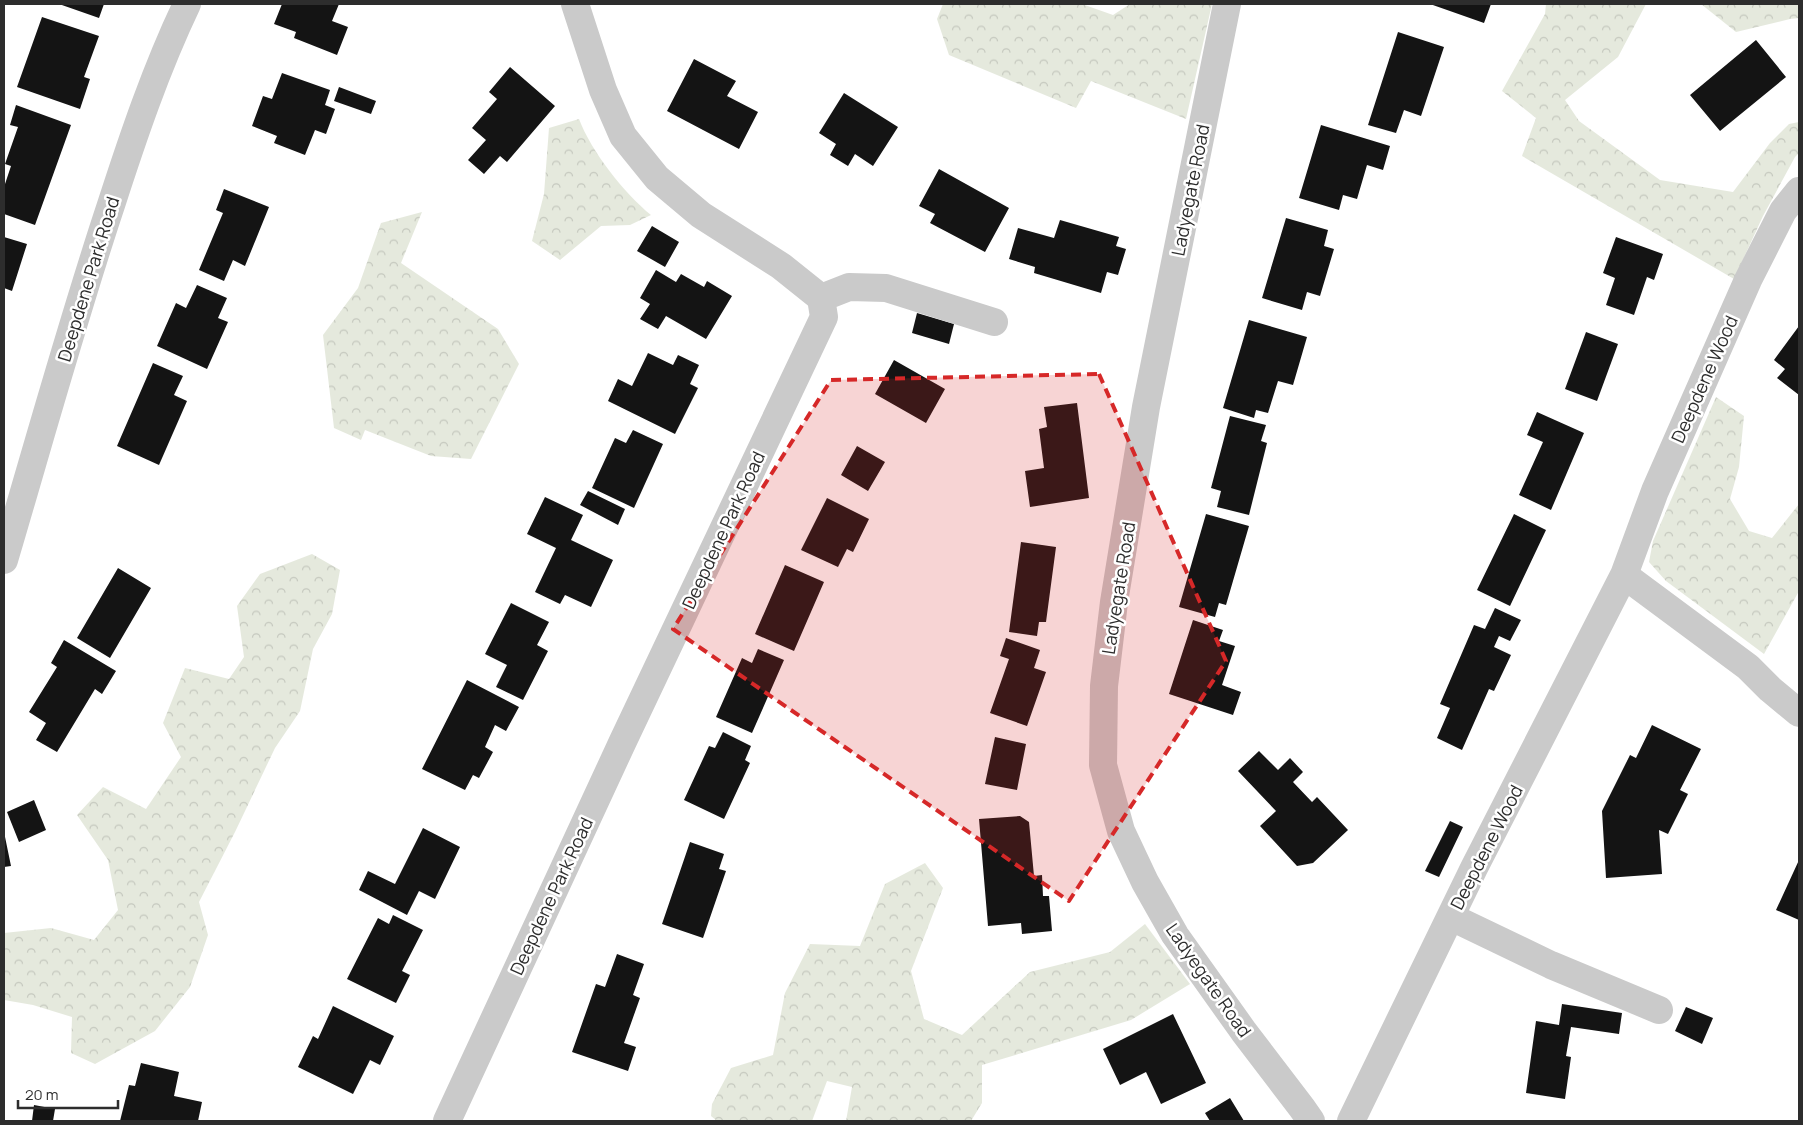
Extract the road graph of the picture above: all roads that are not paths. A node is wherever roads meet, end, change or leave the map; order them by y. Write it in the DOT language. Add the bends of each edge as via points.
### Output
graph roads {
  1 [pos="187,4"];
  2 [pos="575,4"];
  3 [pos="1227,4"];
  4 [pos="1799,191"];
  5 [pos="821,298"];
  6 [pos="994,322"];
  7 [pos="4,560"];
  8 [pos="1624,575"];
  9 [pos="1799,713"];
  10 [pos="1451,917"];
  11 [pos="1659,1010"];
  12 [pos="446,1121"];
  13 [pos="1311,1121"];
  14 [pos="1351,1121"];
  1 -- 7 [label="street, Deepdene Park Road" via="141,117 99,240"];
  2 -- 5 [label="street" via="603,90 624,136 657,178 701,215 781,266"];
  3 -- 13 [label="street, Ladyegate Road" via="1146,407 1114,602 1104,686 1102,765 1121,831 1175,935"];
  4 -- 8 [label="street, Deepdene Wood" via="1783,212 1748,280 1655,491"];
  5 -- 6 [label="street" via="849,287 886,288"];
  5 -- 12 [label="street, Deepdene Park Road" via="824,317 816,337"];
  8 -- 9 [label="street" via="1748,667"];
  8 -- 10 [label="street, Deepdene Wood"];
  10 -- 11 [label="street" via="1551,966"];
  10 -- 14 [label="street, Deepdene Wood"];
}
